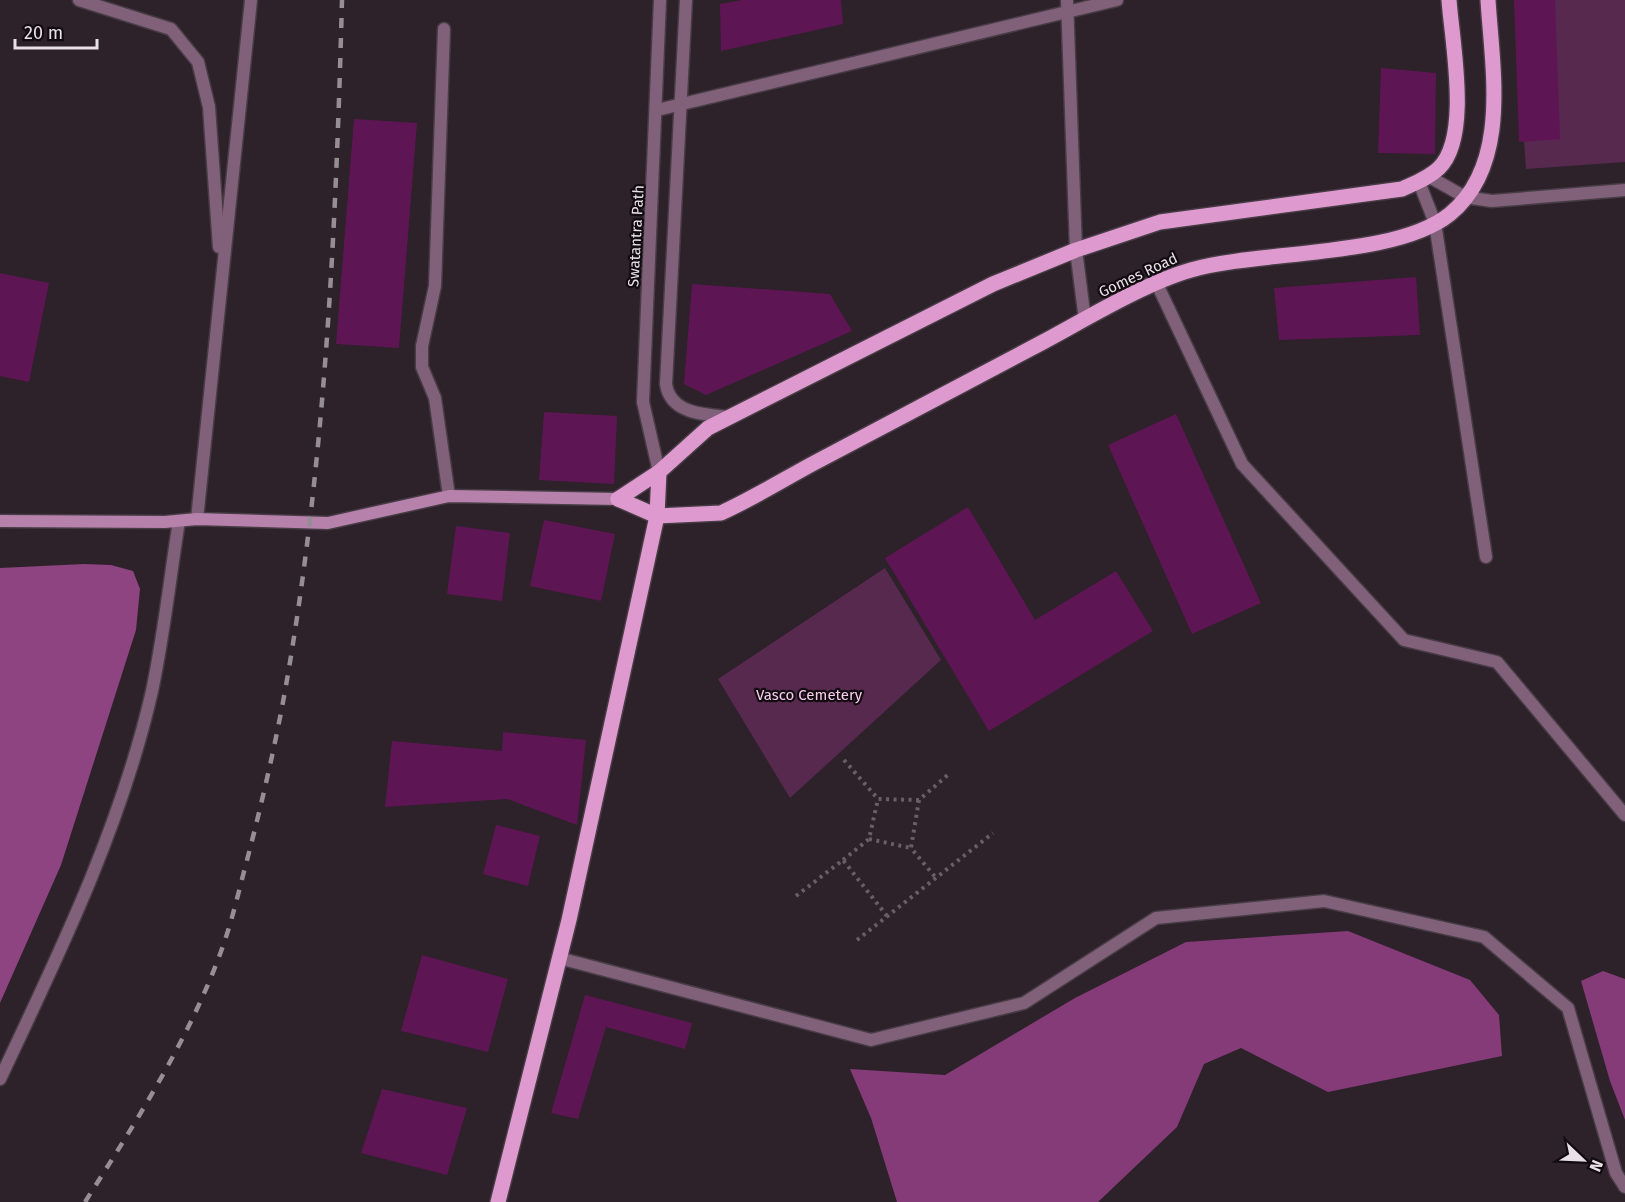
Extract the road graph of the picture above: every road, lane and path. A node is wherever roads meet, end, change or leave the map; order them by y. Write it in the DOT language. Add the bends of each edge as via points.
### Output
graph roads {
  1 [pos="79,0"];
  2 [pos="251,0"];
  3 [pos="660,0"];
  4 [pos="686,0"];
  5 [pos="1117,0"];
  6 [pos="1449,0"];
  7 [pos="1488,0"];
  8 [pos="1067,6"];
  9 [pos="444,29"];
  10 [pos="682,103"];
  11 [pos="657,110"];
  12 [pos="1424,179"];
  13 [pos="1625,190"];
  14 [pos="1465,197"];
  15 [pos="1435,223"];
  16 [pos="1076,250"];
  17 [pos="221,277"];
  18 [pos="1157,284"];
  19 [pos="1085,320"];
  20 [pos="730,417"];
  21 [pos="660,472"];
  22 [pos="448,496"];
  23 [pos="618,499"];
  24 [pos="657,516"];
  25 [pos="197,519"];
  26 [pos="0,521"];
  27 [pos="179,521"];
  28 [pos="1486,557"];
  29 [pos="844,760"];
  30 [pos="950,773"];
  31 [pos="878,799"];
  32 [pos="919,800"];
  33 [pos="1625,815"];
  34 [pos="993,833"];
  35 [pos="869,839"];
  36 [pos="911,848"];
  37 [pos="843,860"];
  38 [pos="936,878"];
  39 [pos="796,896"];
  40 [pos="887,916"];
  41 [pos="857,940"];
  42 [pos="559,958"];
  43 [pos="0,1079"];
  44 [pos="1625,1187"];
  45 [pos="498,1202"];
  1 -- 17 [label="street" via="171,29 198,62 208,106"];
  2 -- 17 [label="street"];
  3 -- 11 [label="street, Swatantra Path"];
  4 -- 10 [label="street"];
  5 -- 8 [label="street"];
  6 -- 12 [label="main road" via="1456,130 1443,163"];
  7 -- 14 [label="main road, Gomes Road" via="1491,138 1478,177"];
  8 -- 10 [label="street"];
  8 -- 16 [label="street"];
  9 -- 22 [label="street" via="435,286 422,346 422,367 435,398"];
  10 -- 11 [label="street"];
  10 -- 20 [label="street" via="666,389 683,408"];
  11 -- 21 [label="street, Swatantra Path" via="643,402"];
  12 -- 14 [label="street"];
  12 -- 15 [label="street"];
  12 -- 16 [label="main road" via="1393,190 1160,222"];
  13 -- 14 [label="street" via="1492,201"];
  14 -- 15 [label="main road, Gomes Road" via="1450,215"];
  15 -- 18 [label="main road, Gomes Road" via="1368,244 1191,270"];
  15 -- 28 [label="street"];
  16 -- 19 [label="street"];
  16 -- 20 [label="main road" via="993,284"];
  17 -- 25 [label="street"];
  18 -- 19 [label="main road, Gomes Road"];
  18 -- 33 [label="street" via="1242,464 1404,640 1497,662"];
  19 -- 24 [label="main road, Gomes Road" via="721,513"];
  20 -- 21 [label="main road" via="708,428"];
  21 -- 23 [label="main road"];
  21 -- 24 [label="main road"];
  22 -- 23 [label="main road"];
  22 -- 25 [label="main road" via="328,523"];
  23 -- 24 [label="main road"];
  24 -- 42 [label="main road"];
  25 -- 27 [label="main road"];
  26 -- 27 [label="main road"];
  27 -- 43 [label="street" via="152,691 120,803 66,938"];
  29 -- 31 [label="path"];
  30 -- 32 [label="path"];
  31 -- 32 [label="path"];
  31 -- 35 [label="path"];
  32 -- 36 [label="path"];
  34 -- 38 [label="path"];
  35 -- 36 [label="path"];
  35 -- 37 [label="path"];
  36 -- 38 [label="path"];
  37 -- 39 [label="path"];
  37 -- 40 [label="path"];
  38 -- 40 [label="path"];
  40 -- 41 [label="path"];
  42 -- 44 [label="street" via="871,1040 1024,1003 1156,918 1324,901 1484,937 1568,1008 1616,1173"];
  42 -- 45 [label="main road"];
}
